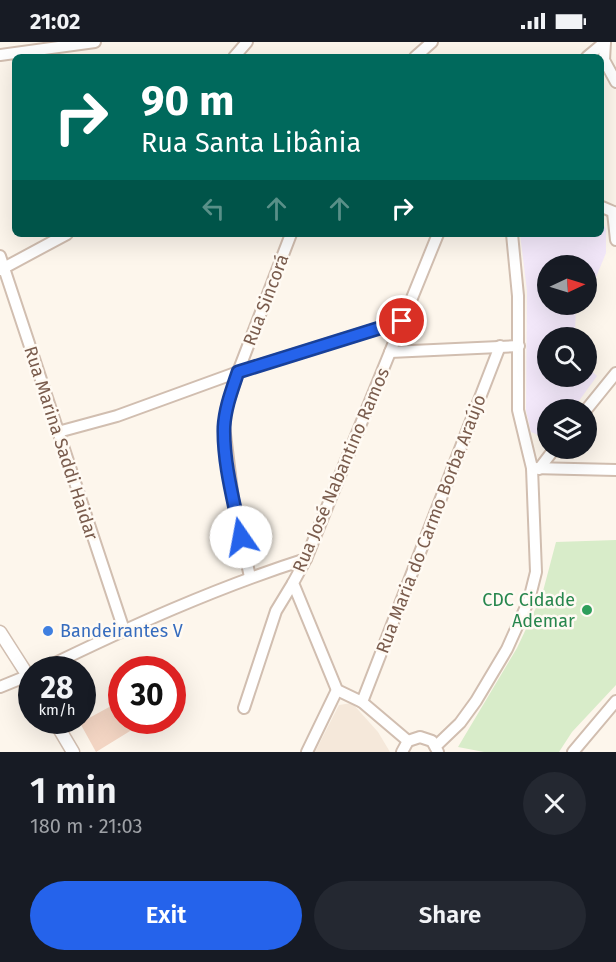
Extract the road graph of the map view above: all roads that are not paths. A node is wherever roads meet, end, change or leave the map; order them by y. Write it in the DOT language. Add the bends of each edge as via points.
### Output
graph roads {
  1 [pos="95,42"];
  2 [pos="247,42"];
  3 [pos="432,42"];
  4 [pos="605,42"];
  5 [pos="237,54"];
  6 [pos="418,54"];
  7 [pos="591,54"];
  8 [pos="0,55"];
  9 [pos="616,82"];
  10 [pos="615,212"];
  11 [pos="61,237"];
  12 [pos="290,237"];
  13 [pos="437,237"];
  14 [pos="512,237"];
  15 [pos="616,240"];
  16 [pos="0,256"];
  17 [pos="2,269"];
  18 [pos="402,321"];
  19 [pos="501,346"];
  20 [pos="519,346"];
  21 [pos="390,352"];
  22 [pos="238,372"];
  23 [pos="616,374"];
  24 [pos="595,399"];
  25 [pos="58,432"];
  26 [pos="544,459"];
  27 [pos="535,468"];
  28 [pos="616,470"];
  29 [pos="306,559"];
  30 [pos="250,577"];
  31 [pos="293,583"];
  32 [pos="124,630"];
  33 [pos="0,632"];
  34 [pos="70,656"];
  35 [pos="18,659"];
  36 [pos="18,681"];
  37 [pos="0,687"];
  38 [pos="337,690"];
  39 [pos="616,701"];
  40 [pos="362,702"];
  41 [pos="244,708"];
  42 [pos="62,734"];
  43 [pos="408,741"];
  44 [pos="437,749"];
  45 [pos="73,752"];
  46 [pos="307,752"];
  47 [pos="402,752"];
  48 [pos="573,752"];
  1 -- 8 [label="street"];
  2 -- 5 [label="street"];
  3 -- 6 [label="street"];
  4 -- 7 [label="street"];
  4 -- 9 [label="street" via="604,60"];
  10 -- 15 [label="street"];
  11 -- 17 [label="street"];
  12 -- 22 [label="street, Rua Sincorá"];
  13 -- 18 [label="street, Rua José Nabantino Ramos"];
  14 -- 20 [label="street"];
  16 -- 17 [label="street, Rua Marina Saddi Haidar"];
  17 -- 25 [label="street, Rua Marina Saddi Haidar"];
  18 -- 21 [label="street, Rua José Nabantino Ramos"];
  18 -- 22 [label="street"];
  19 -- 20 [label="street"];
  19 -- 21 [label="street"];
  19 -- 40 [label="street, Rua Maria do Carmo Borba Araújo"];
  20 -- 27 [label="street" via="518,410"];
  21 -- 29 [label="street, Rua José Nabantino Ramos"];
  22 -- 25 [label="street" via="117,416"];
  22 -- 30 [label="street, Rua Sincorá" via="227,406 225,450"];
  23 -- 24 [label="street"];
  25 -- 32 [label="street, Rua Marina Saddi Haidar"];
  26 -- 27 [label="street"];
  27 -- 28 [label="street"];
  27 -- 44 [label="street" via="536,572 530,600 476,701"];
  29 -- 30 [label="street"];
  29 -- 31 [label="street, Rua José Nabantino Ramos"];
  30 -- 32 [label="street"];
  31 -- 38 [label="street, Rua José Nabantino Ramos"];
  31 -- 41 [label="street" via="276,612"];
  32 -- 34 [label="street"];
  33 -- 35 [label="street"];
  36 -- 37 [label="street"];
  38 -- 40 [label="street"];
  38 -- 46 [label="street"];
  39 -- 48 [label="street"];
  40 -- 43 [label="street"];
  42 -- 45 [label="street"];
  43 -- 44 [label="street" via="420,737 432,741"];
  43 -- 47 [label="street"];
}
